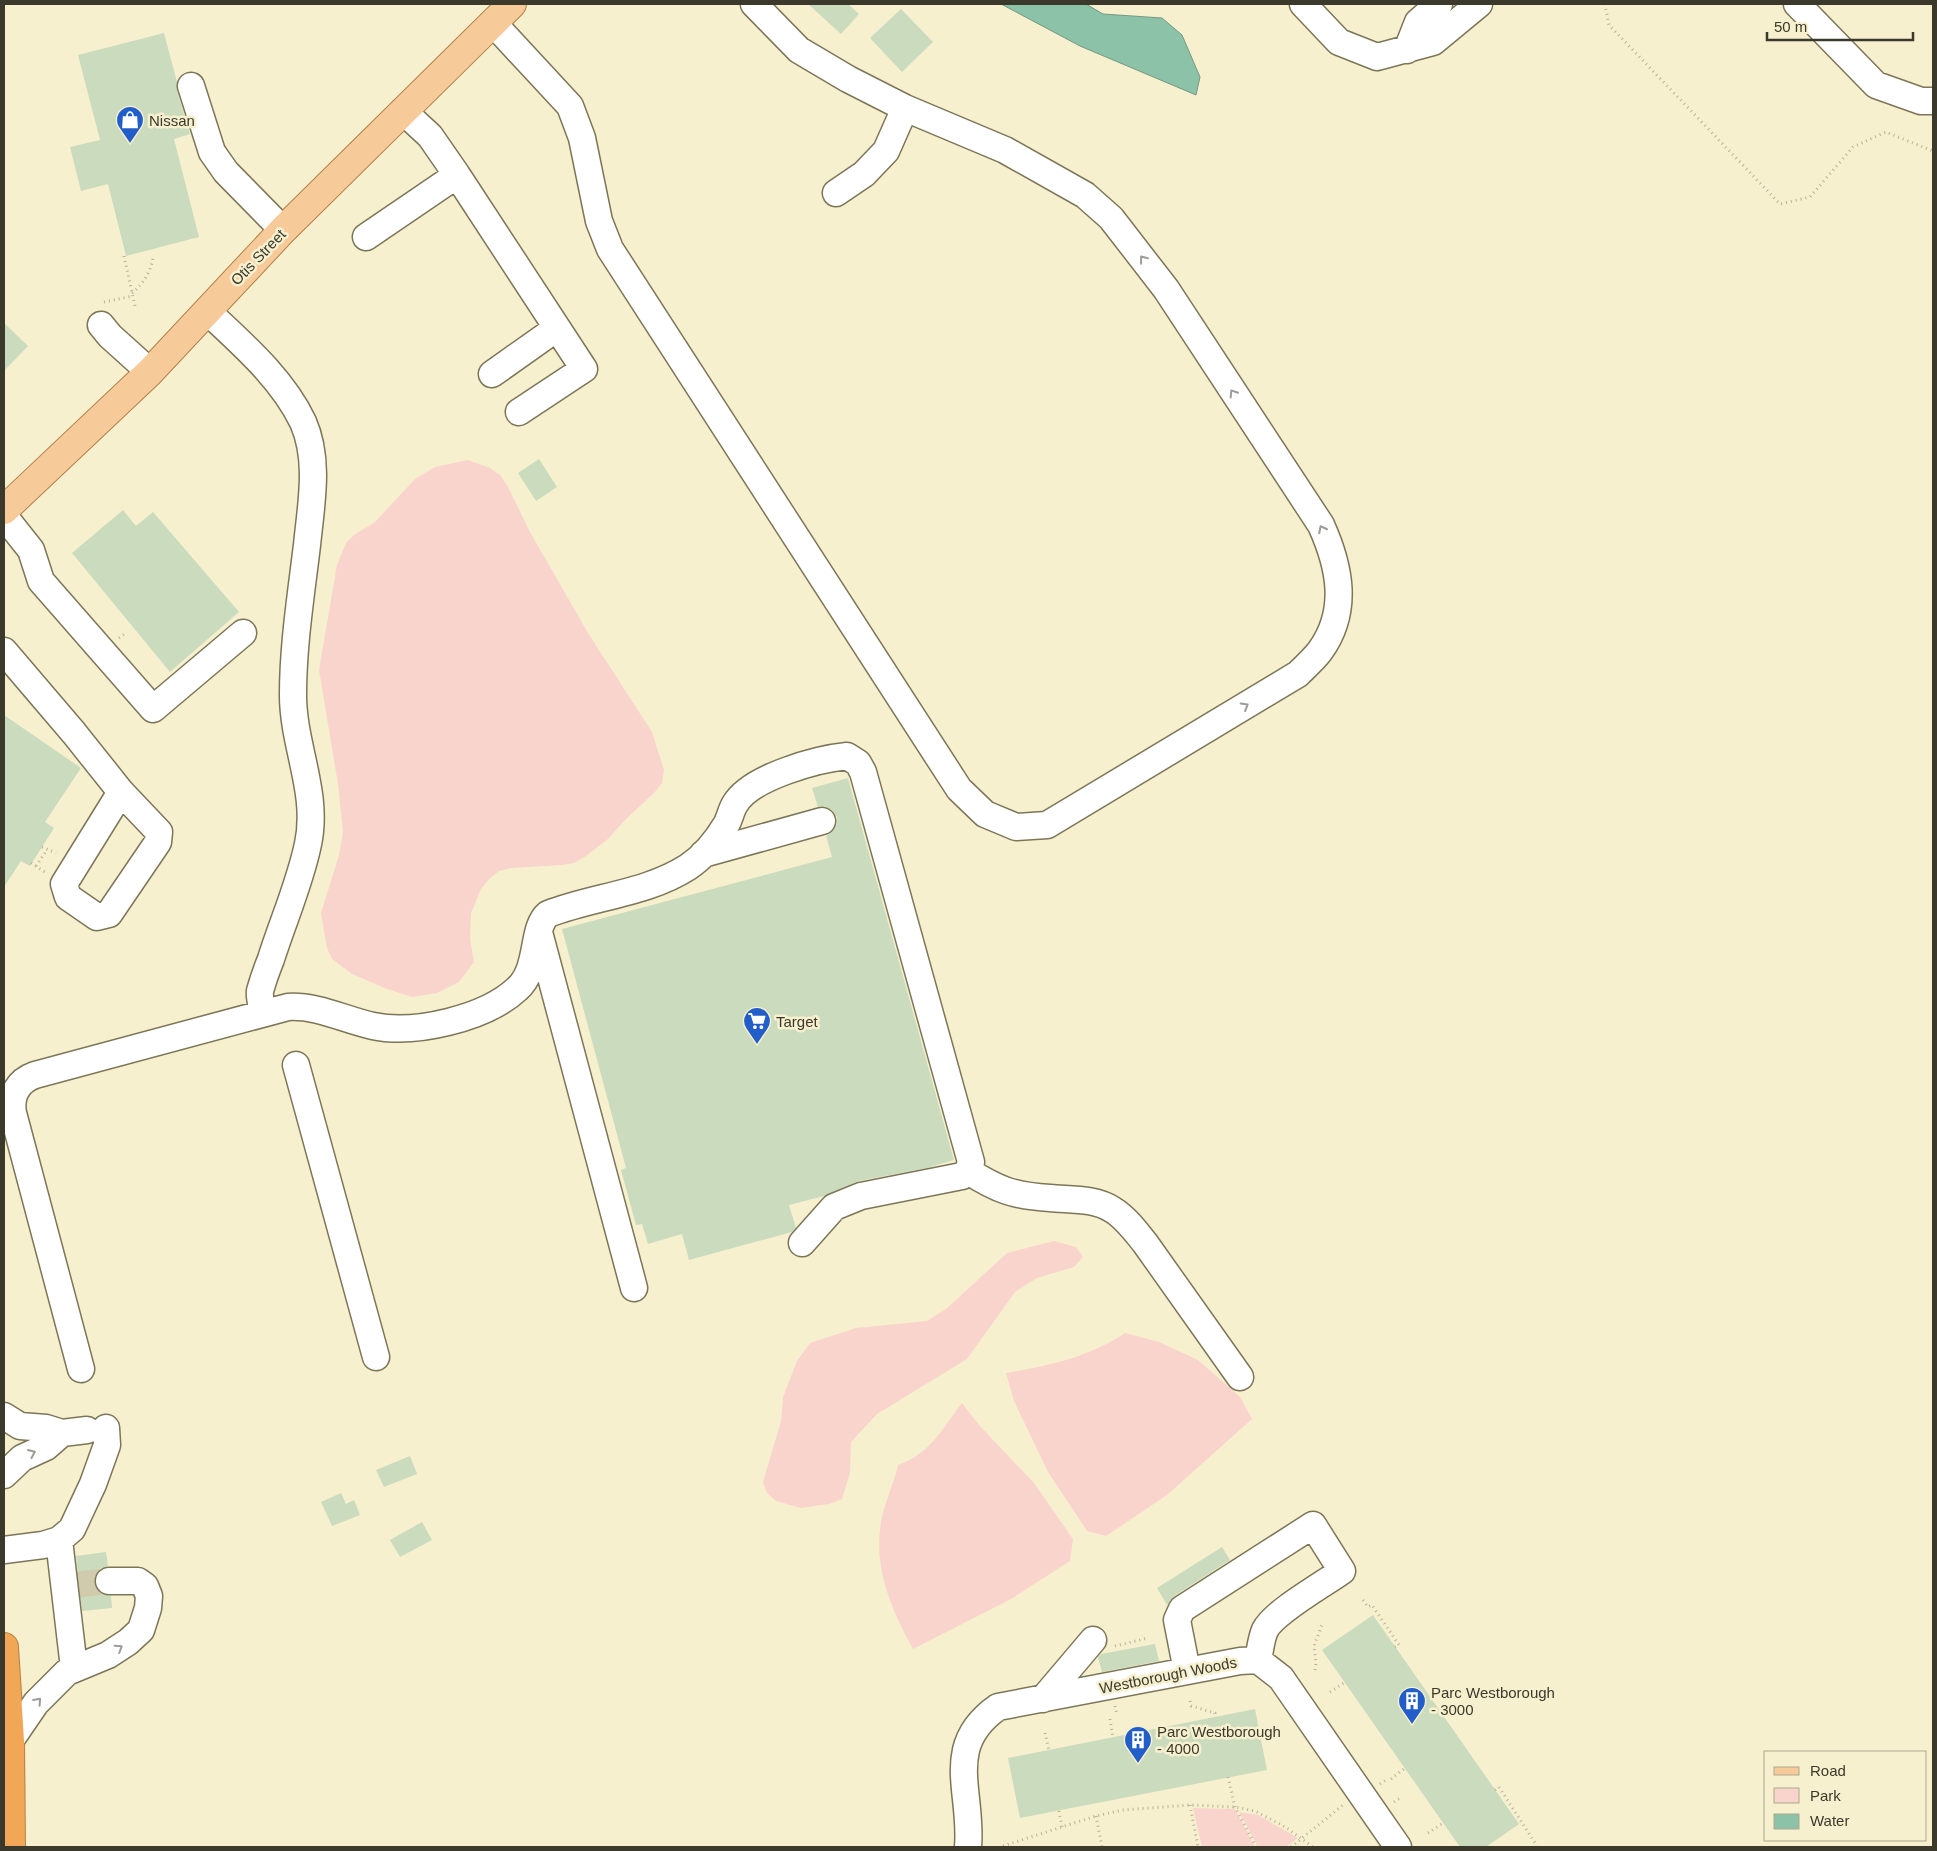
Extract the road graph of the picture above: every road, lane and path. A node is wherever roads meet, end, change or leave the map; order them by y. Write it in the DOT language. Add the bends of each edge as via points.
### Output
graph roads {
  1 [pos="512,4"];
  2 [pos="754,4"];
  3 [pos="1303,4"];
  4 [pos="1439,4"];
  5 [pos="1478,4"];
  6 [pos="1605,4"];
  7 [pos="1797,4"];
  8 [pos="493,23"];
  9 [pos="1407,50"];
  10 [pos="191,86"];
  11 [pos="1933,101"];
  12 [pos="905,108"];
  13 [pos="404,111"];
  14 [pos="1933,151"];
  15 [pos="457,175"];
  16 [pos="836,193"];
  17 [pos="283,230"];
  18 [pos="366,237"];
  19 [pos="124,256"];
  20 [pos="153,258"];
  21 [pos="132,294"];
  22 [pos="135,306"];
  23 [pos="207,311"];
  24 [pos="99,314"];
  25 [pos="557,328"];
  26 [pos="150,372"];
  27 [pos="492,374"];
  28 [pos="519,412"];
  29 [pos="4,510"];
  30 [pos="4,516"];
  31 [pos="243,633"];
  32 [pos="4,651"];
  33 [pos="121,792"];
  34 [pos="822,821"];
  35 [pos="42,847"];
  36 [pos="46,850"];
  37 [pos="52,850"];
  38 [pos="703,854"];
  39 [pos="31,863"];
  40 [pos="538,930"];
  41 [pos="554,989"];
  42 [pos="496,1004"];
  43 [pos="263,1013"];
  44 [pos="296,1066"];
  45 [pos="968,1171"];
  46 [pos="802,1243"];
  47 [pos="634,1288"];
  48 [pos="376,1357"];
  49 [pos="81,1369"];
  50 [pos="1240,1377"];
  51 [pos="4,1416"];
  52 [pos="85,1431"];
  53 [pos="4,1475"];
  54 [pos="59,1540"];
  55 [pos="4,1550"];
  56 [pos="109,1580"];
  57 [pos="1363,1600"];
  58 [pos="1322,1625"];
  59 [pos="1148,1638"];
  60 [pos="1093,1640"];
  61 [pos="4,1647"];
  62 [pos="1395,1647"];
  63 [pos="1258,1660"];
  64 [pos="74,1668"];
  65 [pos="1315,1670"];
  66 [pos="1186,1671"];
  67 [pos="1345,1682"];
  68 [pos="1330,1692"];
  69 [pos="1043,1699"];
  70 [pos="1190,1701"];
  71 [pos="1216,1717"];
  72 [pos="1110,1719"];
  73 [pos="1045,1733"];
  74 [pos="1113,1738"];
  75 [pos="10,1741"];
  76 [pos="1048,1750"];
  77 [pos="1405,1768"];
  78 [pos="1228,1777"];
  79 [pos="1391,1779"];
  80 [pos="1495,1790"];
  81 [pos="1190,1805"];
  82 [pos="1344,1805"];
  83 [pos="1235,1807"];
  84 [pos="1059,1811"];
  85 [pos="1096,1816"];
  86 [pos="1443,1823"];
  87 [pos="1062,1827"];
  88 [pos="1428,1833"];
  89 [pos="1302,1838"];
  90 [pos="1002,1846"];
  91 [pos="1537,1846"];
  92 [pos="11,1847"];
  93 [pos="968,1847"];
  94 [pos="1102,1847"];
  95 [pos="1198,1847"];
  96 [pos="1256,1847"];
  97 [pos="1290,1847"];
  98 [pos="1313,1847"];
  99 [pos="1398,1847"];
  1 -- 8 [label="main road, Otis Street"];
  2 -- 12 [label="street" via="799,50"];
  3 -- 9 [label="street" via="1339,42 1378,57"];
  4 -- 9 [label="street" via="1418,22"];
  5 -- 9 [label="street" via="1433,42"];
  6 -- 14 [label="path" via="1609,25 1780,204 1810,197 1853,147 1886,132"];
  7 -- 11 [label="street" via="1876,85 1921,101"];
  8 -- 12 [label="street, one-way" via="570,106 582,138 599,221 610,249 958,789 985,814 1016,827 1047,825 1298,674 1320,652 1332,631 1338,608 1338,575 1321,525 1166,288 1111,218 1085,195 1005,150"];
  8 -- 13 [label="main road, Otis Street"];
  10 -- 17 [label="street" via="212,152 226,172"];
  12 -- 16 [label="street" via="886,151 864,174"];
  13 -- 15 [label="street" via="430,136"];
  13 -- 17 [label="main road, Otis Street"];
  15 -- 18 [label="street"];
  15 -- 25 [label="street"];
  17 -- 23 [label="main road, Otis Street"];
  19 -- 21 [label="path"];
  20 -- 21 [label="path" via="151,270"];
  21 -- 22 [label="path"];
  21 -- 24 [label="path"];
  23 -- 26 [label="main road, Otis Street"];
  23 -- 43 [label="street" via="288,396 303,424 311,456 313,490 294,656 293,697 296,736 310,795 311,828 299,880 260,992"];
  24 -- 26 [label="street" via="110,336"];
  25 -- 27 [label="street"];
  25 -- 28 [label="street" via="584,369"];
  26 -- 29 [label="main road, Otis Street"];
  30 -- 31 [label="street" via="31,550 41,581 153,709"];
  32 -- 33 [label="street"];
  34 -- 38 [label="street"];
  35 -- 36 [label="path"];
  36 -- 37 [label="path"];
  36 -- 39 [label="path" via="37,867"];
  38 -- 40 [label="street" via="675,875 651,885 548,914"];
  38 -- 45 [label="street" via="727,824 735,804 746,790 788,770 834,758 847,756 858,762 866,780 970,1159"];
  40 -- 41 [label="street"];
  40 -- 42 [label="street" via="527,975 520,987"];
  41 -- 42 [label="street"];
  41 -- 47 [label="street"];
  42 -- 43 [label="street" via="442,1023 402,1029 374,1026 298,1006"];
  43 -- 49 [label="street" via="35,1074 16,1089 13,1113"];
  44 -- 48 [label="street"];
  45 -- 46 [label="street" via="960,1177 861,1196 834,1206"];
  45 -- 50 [label="street" via="999,1190 1052,1199 1070,1198 1114,1210 1145,1243"];
  51 -- 52 [label="street" via="20,1426"];
  53 -- 52 [label="street, one-way" via="22,1458"];
  52 -- 54 [label="street" via="107,1445 72,1529"];
  54 -- 55 [label="street"];
  54 -- 64 [label="street" via="70,1585"];
  64 -- 56 [label="street, one-way" via="108,1655 141,1630 148,1608 149,1596 145,1586 138,1581"];
  57 -- 62 [label="path" via="1368,1608 1372,1605 1399,1645"];
  58 -- 65 [label="path" via="1314,1646"];
  59 -- 60 [label="path" via="1102,1649"];
  60 -- 69 [label="street"];
  61 -- 75 [label="highway"];
  63 -- 66 [label="street, Westborough Woods"];
  63 -- 66 [label="street" via="1269,1624 1342,1571 1313,1525 1182,1609 1177,1620"];
  63 -- 99 [label="street, Westborough Woods" via="1282,1678"];
  75 -- 64 [label="street, one-way" via="36,1703"];
  66 -- 69 [label="street, Westborough Woods"];
  67 -- 68 [label="path"];
  69 -- 93 [label="street, Westborough Woods" via="998,1707 976,1726 967,1743 963,1766 969,1819"];
  70 -- 71 [label="path" via="1191,1706 1216,1713"];
  72 -- 74 [label="path"];
  73 -- 76 [label="path"];
  75 -- 92 [label="highway"];
  77 -- 79 [label="path"];
  78 -- 83 [label="path"];
  80 -- 91 [label="path" via="1499,1787"];
  81 -- 83 [label="path"];
  81 -- 85 [label="path" via="1123,1810"];
  81 -- 95 [label="path"];
  82 -- 89 [label="path"];
  83 -- 89 [label="path" via="1261,1813"];
  83 -- 96 [label="path"];
  84 -- 87 [label="path"];
  85 -- 87 [label="path"];
  85 -- 94 [label="path"];
  86 -- 88 [label="path"];
  87 -- 90 [label="path"];
  89 -- 97 [label="path"];
  89 -- 98 [label="path"];
}
